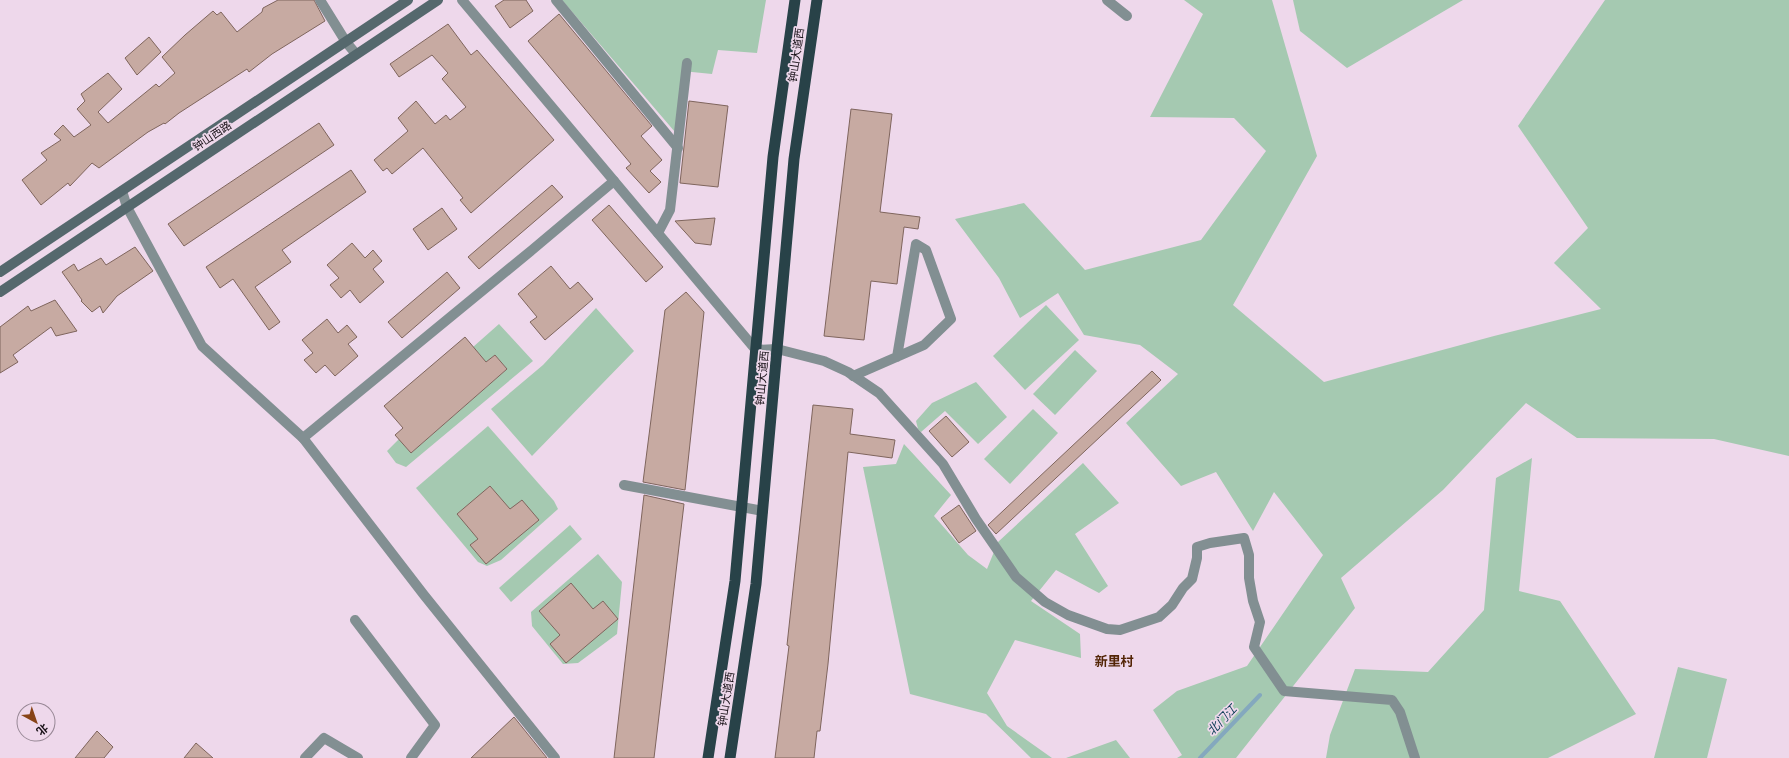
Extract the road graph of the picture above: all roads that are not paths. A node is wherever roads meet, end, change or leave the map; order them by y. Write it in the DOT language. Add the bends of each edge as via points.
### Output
graph roads {
  1 [pos="320,0"];
  2 [pos="408,0"];
  3 [pos="438,0"];
  4 [pos="462,0"];
  5 [pos="556,0"];
  6 [pos="795,0"];
  7 [pos="816,0"];
  8 [pos="1106,0"];
  9 [pos="1127,16"];
  10 [pos="346,42"];
  11 [pos="356,54"];
  12 [pos="688,63"];
  13 [pos="678,148"];
  14 [pos="614,181"];
  15 [pos="122,191"];
  16 [pos="127,207"];
  17 [pos="658,233"];
  18 [pos="0,272"];
  19 [pos="0,292"];
  20 [pos="777,349"];
  21 [pos="756,350"];
  22 [pos="897,357"];
  23 [pos="853,376"];
  24 [pos="303,438"];
  25 [pos="624,485"];
  26 [pos="742,507"];
  27 [pos="763,511"];
  28 [pos="355,620"];
  29 [pos="305,758"];
  30 [pos="358,758"];
  31 [pos="411,758"];
  32 [pos="556,758"];
  33 [pos="708,758"];
  34 [pos="730,758"];
  35 [pos="1416,758"];
  1 -- 10 [label="street"];
  2 -- 10 [label="main road, 钟山西路"];
  3 -- 11 [label="main road, 钟山西路"];
  4 -- 14 [label="street"];
  5 -- 13 [label="street"];
  6 -- 21 [label="highway, 钟山大道西" via="773,156"];
  7 -- 20 [label="highway, 钟山大道西" via="794,159"];
  8 -- 9 [label="street"];
  10 -- 11 [label="street"];
  10 -- 15 [label="main road, 钟山西路"];
  11 -- 16 [label="main road, 钟山西路"];
  12 -- 13 [label="street"];
  13 -- 17 [label="street" via="670,210"];
  14 -- 17 [label="street"];
  14 -- 24 [label="street"];
  15 -- 16 [label="street"];
  15 -- 18 [label="main road, 钟山西路"];
  16 -- 19 [label="main road, 钟山西路"];
  16 -- 24 [label="street" via="202,346"];
  17 -- 21 [label="street"];
  20 -- 21 [label="street"];
  20 -- 23 [label="street" via="824,361"];
  20 -- 27 [label="highway, 钟山大道西"];
  21 -- 26 [label="highway, 钟山大道西"];
  22 -- 22 [label="street" via="924,345 951,319 926,250 916,244"];
  22 -- 23 [label="street"];
  23 -- 35 [label="street" via="879,393 943,464 976,519 1016,577 1045,602 1068,614 1107,629 1120,630 1159,617 1192,579 1197,547 1244,538 1249,555 1253,601 1260,622 1254,647 1284,691 1392,700 1400,712"];
  24 -- 32 [label="street" via="424,595"];
  25 -- 26 [label="street"];
  26 -- 27 [label="street"];
  26 -- 33 [label="highway, 钟山大道西" via="735,581"];
  27 -- 34 [label="highway, 钟山大道西" via="756,584"];
  28 -- 31 [label="street" via="435,725"];
  29 -- 30 [label="street" via="324,738"];
}
